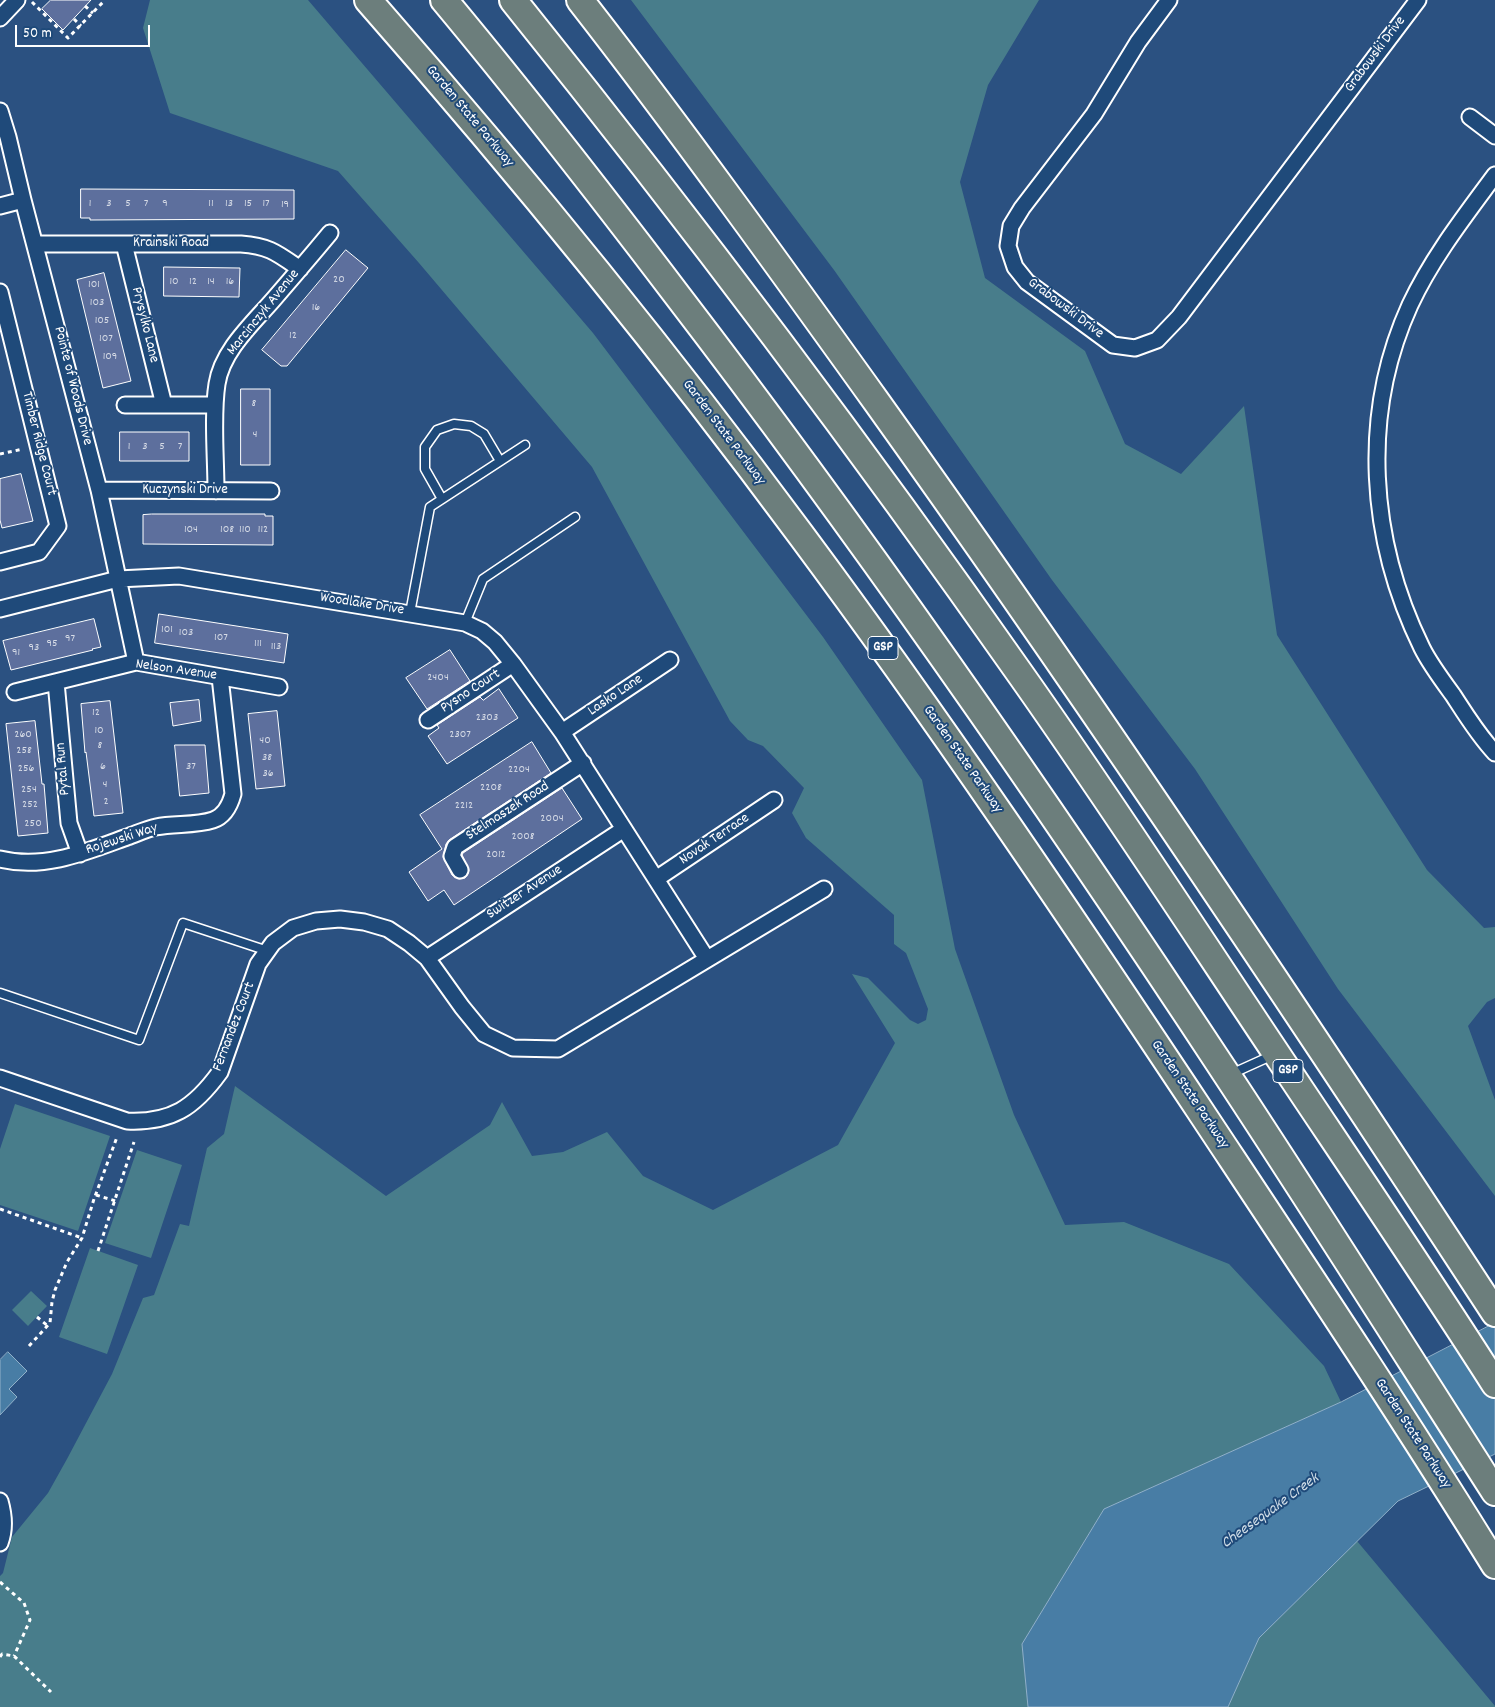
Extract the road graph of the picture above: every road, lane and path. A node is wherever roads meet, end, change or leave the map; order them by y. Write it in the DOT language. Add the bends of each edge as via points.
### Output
graph roads {
  1 [pos="105,0"];
  2 [pos="368,0"];
  3 [pos="444,0"];
  4 [pos="513,0"];
  5 [pos="580,0"];
  6 [pos="1169,0"];
  7 [pos="1418,0"];
  8 [pos="24,1"];
  9 [pos="85,6"];
  10 [pos="93,13"];
  11 [pos="0,18"];
  12 [pos="74,19"];
  13 [pos="81,26"];
  14 [pos="0,111"];
  15 [pos="1470,116"];
  16 [pos="1495,136"];
  17 [pos="1495,176"];
  18 [pos="23,200"];
  19 [pos="0,206"];
  20 [pos="330,234"];
  21 [pos="36,244"];
  22 [pos="124,244"];
  23 [pos="300,268"];
  24 [pos="0,292"];
  25 [pos="125,405"];
  26 [pos="164,405"];
  27 [pos="215,405"];
  28 [pos="38,445"];
  29 [pos="525,445"];
  30 [pos="0,454"];
  31 [pos="500,461"];
  32 [pos="99,490"];
  33 [pos="216,491"];
  34 [pos="271,491"];
  35 [pos="442,499"];
  36 [pos="575,516"];
  37 [pos="0,562"];
  38 [pos="118,579"];
  39 [pos="0,609"];
  40 [pos="410,613"];
  41 [pos="465,623"];
  42 [pos="670,660"];
  43 [pos="136,662"];
  44 [pos="513,664"];
  45 [pos="220,677"];
  46 [pos="56,682"];
  47 [pos="279,687"];
  48 [pos="15,692"];
  49 [pos="428,720"];
  50 [pos="562,732"];
  51 [pos="1495,753"];
  52 [pos="583,763"];
  53 [pos="774,800"];
  54 [pos="624,829"];
  55 [pos="80,854"];
  56 [pos="0,859"];
  57 [pos="460,870"];
  58 [pos="656,879"];
  59 [pos="824,889"];
  60 [pos="268,951"];
  61 [pos="427,958"];
  62 [pos="708,959"];
  63 [pos="0,993"];
  64 [pos="1276,1054"];
  65 [pos="1227,1076"];
  66 [pos="0,1078"];
  67 [pos="117,1137"];
  68 [pos="134,1142"];
  69 [pos="92,1190"];
  70 [pos="96,1194"];
  71 [pos="114,1201"];
  72 [pos="119,1202"];
  73 [pos="0,1209"];
  74 [pos="82,1238"];
  75 [pos="98,1251"];
  76 [pos="1488,1302"];
  77 [pos="37,1317"];
  78 [pos="48,1326"];
  79 [pos="29,1346"];
  80 [pos="1495,1384"];
  81 [pos="1495,1492"];
  82 [pos="0,1501"];
  83 [pos="0,1543"];
  84 [pos="1495,1565"];
  85 [pos="0,1582"];
  86 [pos="14,1656"];
  87 [pos="0,1657"];
  88 [pos="51,1692"];
  1 -- 10 [label="path"];
  2 -- 84 [label="highway, Garden State Parkway / GSP" via="556,220 678,373 814,553 951,743 1348,1334"];
  3 -- 65 [label="highway" via="624,223 819,484 1029,780"];
  4 -- 64 [label="highway, GSP" via="774,333 941,561 1101,790"];
  5 -- 76 [label="highway, GSP" via="761,240 1046,639 1268,967"];
  6 -- 7 [label="street, Grabowski Drive" via="1138,42 1094,114 1022,208 1011,226 1008,246 1015,267 1027,282 1113,345 1135,348 1158,340 1179,317"];
  8 -- 11 [label="street"];
  8 -- 13 [label="path" via="68,38"];
  9 -- 10 [label="path"];
  10 -- 13 [label="path"];
  12 -- 13 [label="path"];
  14 -- 18 [label="street, Pointe of Woods Drive"];
  15 -- 16 [label="street"];
  17 -- 51 [label="street" via="1434,261 1407,313 1384,388 1376,478 1389,564 1422,649 1482,739"];
  18 -- 19 [label="street"];
  18 -- 21 [label="street, Pointe of Woods Drive"];
  20 -- 23 [label="street, Marcinczyk Avenue"];
  21 -- 22 [label="street, Krainski Road"];
  21 -- 32 [label="street, Pointe of Woods Drive"];
  22 -- 23 [label="street, Krainski Road" via="259,245 275,251"];
  22 -- 26 [label="street, Prysylko Lane"];
  23 -- 27 [label="street, Marcinczyk Avenue" via="228,356 217,384"];
  24 -- 28 [label="street, Timber Ridge Court"];
  25 -- 26 [label="street"];
  26 -- 27 [label="street"];
  27 -- 33 [label="street, Marcinczyk Avenue"];
  28 -- 30 [label="path"];
  28 -- 37 [label="street, Timber Ridge Court" via="58,526 38,552"];
  29 -- 31 [label="lane"];
  31 -- 35 [label="lane"];
  31 -- 35 [label="lane" via="484,434 471,426 454,424 437,430 424,447 425,469"];
  32 -- 33 [label="street, Kuczynski Drive"];
  32 -- 38 [label="street, Pointe of Woods Drive"];
  33 -- 34 [label="street, Kuczynski Drive"];
  35 -- 40 [label="lane" via="430,507"];
  36 -- 41 [label="lane" via="483,579"];
  38 -- 39 [label="street, Woodlake Drive"];
  38 -- 40 [label="street, Woodlake Drive" via="179,576"];
  38 -- 43 [label="street, Pointe of Woods Drive"];
  40 -- 41 [label="street, Woodlake Drive"];
  41 -- 44 [label="street, Woodlake Drive" via="482,631"];
  42 -- 50 [label="street, Lasko Lane"];
  43 -- 45 [label="street, Nelson Avenue"];
  43 -- 46 [label="street, Nelson Avenue"];
  44 -- 49 [label="street, Pysno Court"];
  44 -- 50 [label="street, Woodlake Drive"];
  45 -- 47 [label="street, Nelson Avenue"];
  45 -- 55 [label="street, Rojewski Way" via="232,794 230,805 223,814 214,820 155,827"];
  46 -- 48 [label="street, Nelson Avenue"];
  46 -- 55 [label="street, Pytal Run" via="69,823"];
  50 -- 52 [label="street, Woodlake Drive"];
  52 -- 54 [label="street, Woodlake Drive"];
  52 -- 57 [label="street, Stelmaszek Road" via="455,847 452,856"];
  53 -- 58 [label="street, Novak Terrace"];
  54 -- 58 [label="street, Woodlake Drive"];
  54 -- 61 [label="street, Switzer Avenue"];
  55 -- 56 [label="street, Rojewski Way" via="42,863"];
  58 -- 62 [label="street, Woodlake Drive"];
  59 -- 62 [label="street, Fernandez Court"];
  60 -- 61 [label="street, Fernandez Court" via="293,928 316,921 340,919 388,929"];
  60 -- 63 [label="lane" via="183,922 139,1040"];
  60 -- 66 [label="street, Fernandez Court" via="258,964 220,1072 196,1100 181,1110 146,1122 126,1121"];
  61 -- 62 [label="street, Fernandez Court" via="484,1034 513,1048 558,1049"];
  64 -- 65 [label="lane"];
  64 -- 80 [label="highway, GSP"];
  65 -- 81 [label="highway"];
  67 -- 70 [label="path"];
  68 -- 71 [label="path"];
  69 -- 70 [label="path"];
  70 -- 71 [label="path"];
  70 -- 74 [label="path"];
  71 -- 72 [label="path"];
  71 -- 75 [label="path"];
  73 -- 74 [label="path"];
  74 -- 78 [label="path" via="60,1276"];
  77 -- 78 [label="path"];
  78 -- 79 [label="path"];
  82 -- 83 [label="street" via="3,1533"];
  85 -- 86 [label="path" via="24,1603 30,1620"];
  86 -- 87 [label="path" via="2,1654"];
  86 -- 88 [label="path"];
}
